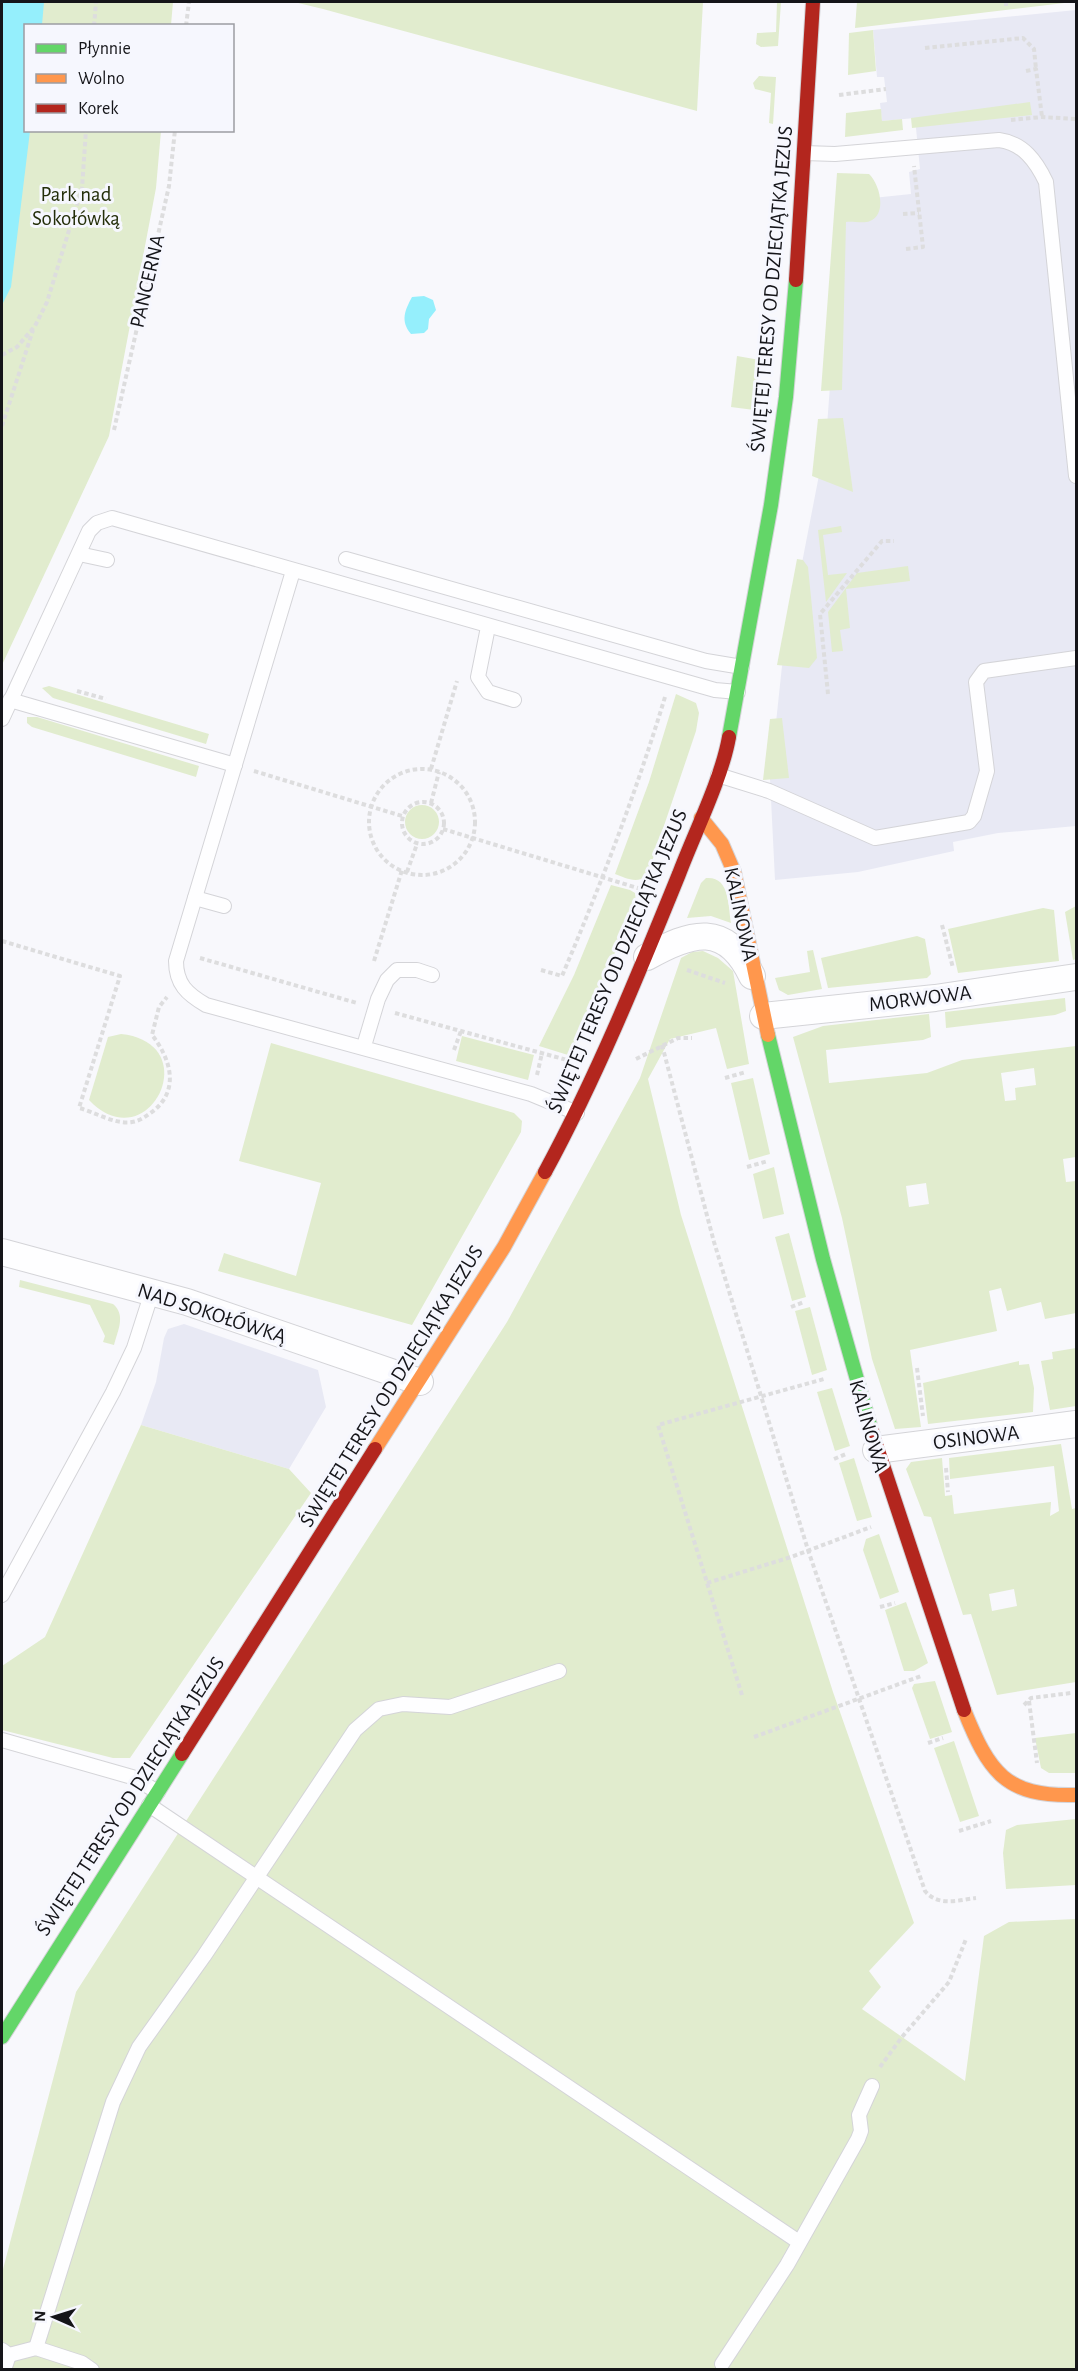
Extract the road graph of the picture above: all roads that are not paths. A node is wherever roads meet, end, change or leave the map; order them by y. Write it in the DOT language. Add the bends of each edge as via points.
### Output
graph roads {
  1 [pos="813,2"];
  2 [pos="804,153"];
  3 [pos="1077,476"];
  4 [pos="79,554"];
  5 [pos="346,558"];
  6 [pos="107,560"];
  7 [pos="293,571"];
  8 [pos="488,627"];
  9 [pos="1077,658"];
  10 [pos="742,667"];
  11 [pos="738,692"];
  12 [pos="10,700"];
  13 [pos="514,700"];
  14 [pos="2,719"];
  15 [pos="235,765"];
  16 [pos="718,775"];
  17 [pos="701,818"];
  18 [pos="195,898"];
  19 [pos="224,906"];
  20 [pos="647,957"];
  21 [pos="432,975"];
  22 [pos="1077,977"];
  23 [pos="756,984"];
  24 [pos="763,1016"];
  25 [pos="364,1046"];
  26 [pos="577,1113"];
  27 [pos="2,1252"];
  28 [pos="152,1292"];
  29 [pos="420,1382"];
  30 [pos="1077,1424"];
  31 [pos="876,1450"];
  32 [pos="2,1595"];
  33 [pos="559,1671"];
  34 [pos="2,1740"];
  35 [pos="158,1792"];
  36 [pos="1077,1795"];
  37 [pos="149,1805"];
  38 [pos="257,1877"];
  39 [pos="2,2037"];
  40 [pos="874,2079"];
  41 [pos="799,2242"];
  42 [pos="36,2348"];
  43 [pos="5,2353"];
  44 [pos="722,2364"];
  45 [pos="4,2370"];
  46 [pos="92,2370"];
  1 -- 2 [label="street, ŚWIĘTEJ TERESY OD DZIECIĄTKA JEZUS"];
  2 -- 3 [label="lane" via="999,141 1018,146 1037,164 1046,182"];
  2 -- 10 [label="street, ŚWIĘTEJ TERESY OD DZIECIĄTKA JEZUS" via="786,397"];
  4 -- 6 [label="lane"];
  4 -- 7 [label="lane" via="89,531 97,523 112,518"];
  4 -- 12 [label="lane"];
  5 -- 10 [label="lane" via="706,661"];
  7 -- 8 [label="lane"];
  7 -- 15 [label="lane"];
  8 -- 11 [label="lane" via="715,690"];
  8 -- 13 [label="lane" via="478,677 488,692"];
  9 -- 16 [label="lane" via="984,671 978,676 987,771 969,822 875,838 769,791"];
  10 -- 11 [label="street, ŚWIĘTEJ TERESY OD DZIECIĄTKA JEZUS"];
  11 -- 16 [label="street, ŚWIĘTEJ TERESY OD DZIECIĄTKA JEZUS"];
  12 -- 14 [label="lane"];
  12 -- 15 [label="lane"];
  15 -- 18 [label="lane"];
  16 -- 17 [label="street, ŚWIĘTEJ TERESY OD DZIECIĄTKA JEZUS"];
  17 -- 20 [label="street, ŚWIĘTEJ TERESY OD DZIECIĄTKA JEZUS"];
  17 -- 23 [label="street, KALINOWA" via="717,836 733,868"];
  18 -- 19 [label="lane"];
  18 -- 25 [label="lane" via="176,961 179,983 187,992 206,1005"];
  20 -- 23 [label="street, KALINOWA" via="684,938 712,936 731,946"];
  20 -- 26 [label="street, ŚWIĘTEJ TERESY OD DZIECIĄTKA JEZUS"];
  21 -- 25 [label="lane" via="397,970 387,981"];
  22 -- 24 [label="street, MORWOWA" via="942,997"];
  23 -- 24 [label="street, KALINOWA"];
  24 -- 31 [label="street, KALINOWA" via="811,1214"];
  25 -- 26 [label="lane" via="531,1094"];
  26 -- 29 [label="street, ŚWIĘTEJ TERESY OD DZIECIĄTKA JEZUS" via="504,1247"];
  27 -- 28 [label="street, NAD SOKOŁÓWKĄ"];
  28 -- 29 [label="street, NAD SOKOŁÓWKĄ"];
  28 -- 32 [label="lane" via="134,1348 113,1392"];
  29 -- 35 [label="street, ŚWIĘTEJ TERESY OD DZIECIĄTKA JEZUS"];
  30 -- 31 [label="street, OSINOWA"];
  31 -- 36 [label="street, KALINOWA" via="980,1743 1003,1778 1027,1792"];
  33 -- 38 [label="lane" via="450,1707 403,1704 379,1709 355,1730"];
  34 -- 35 [label="lane" via="132,1777"];
  35 -- 37 [label="street, ŚWIĘTEJ TERESY OD DZIECIĄTKA JEZUS"];
  37 -- 38 [label="lane"];
  37 -- 39 [label="street, ŚWIĘTEJ TERESY OD DZIECIĄTKA JEZUS"];
  38 -- 41 [label="lane"];
  38 -- 42 [label="lane" via="139,2047 113,2102"];
  40 -- 41 [label="lane" via="859,2115 858,2139"];
  41 -- 44 [label="lane"];
  42 -- 43 [label="lane"];
  42 -- 46 [label="lane"];
  43 -- 45 [label="lane"];
}
